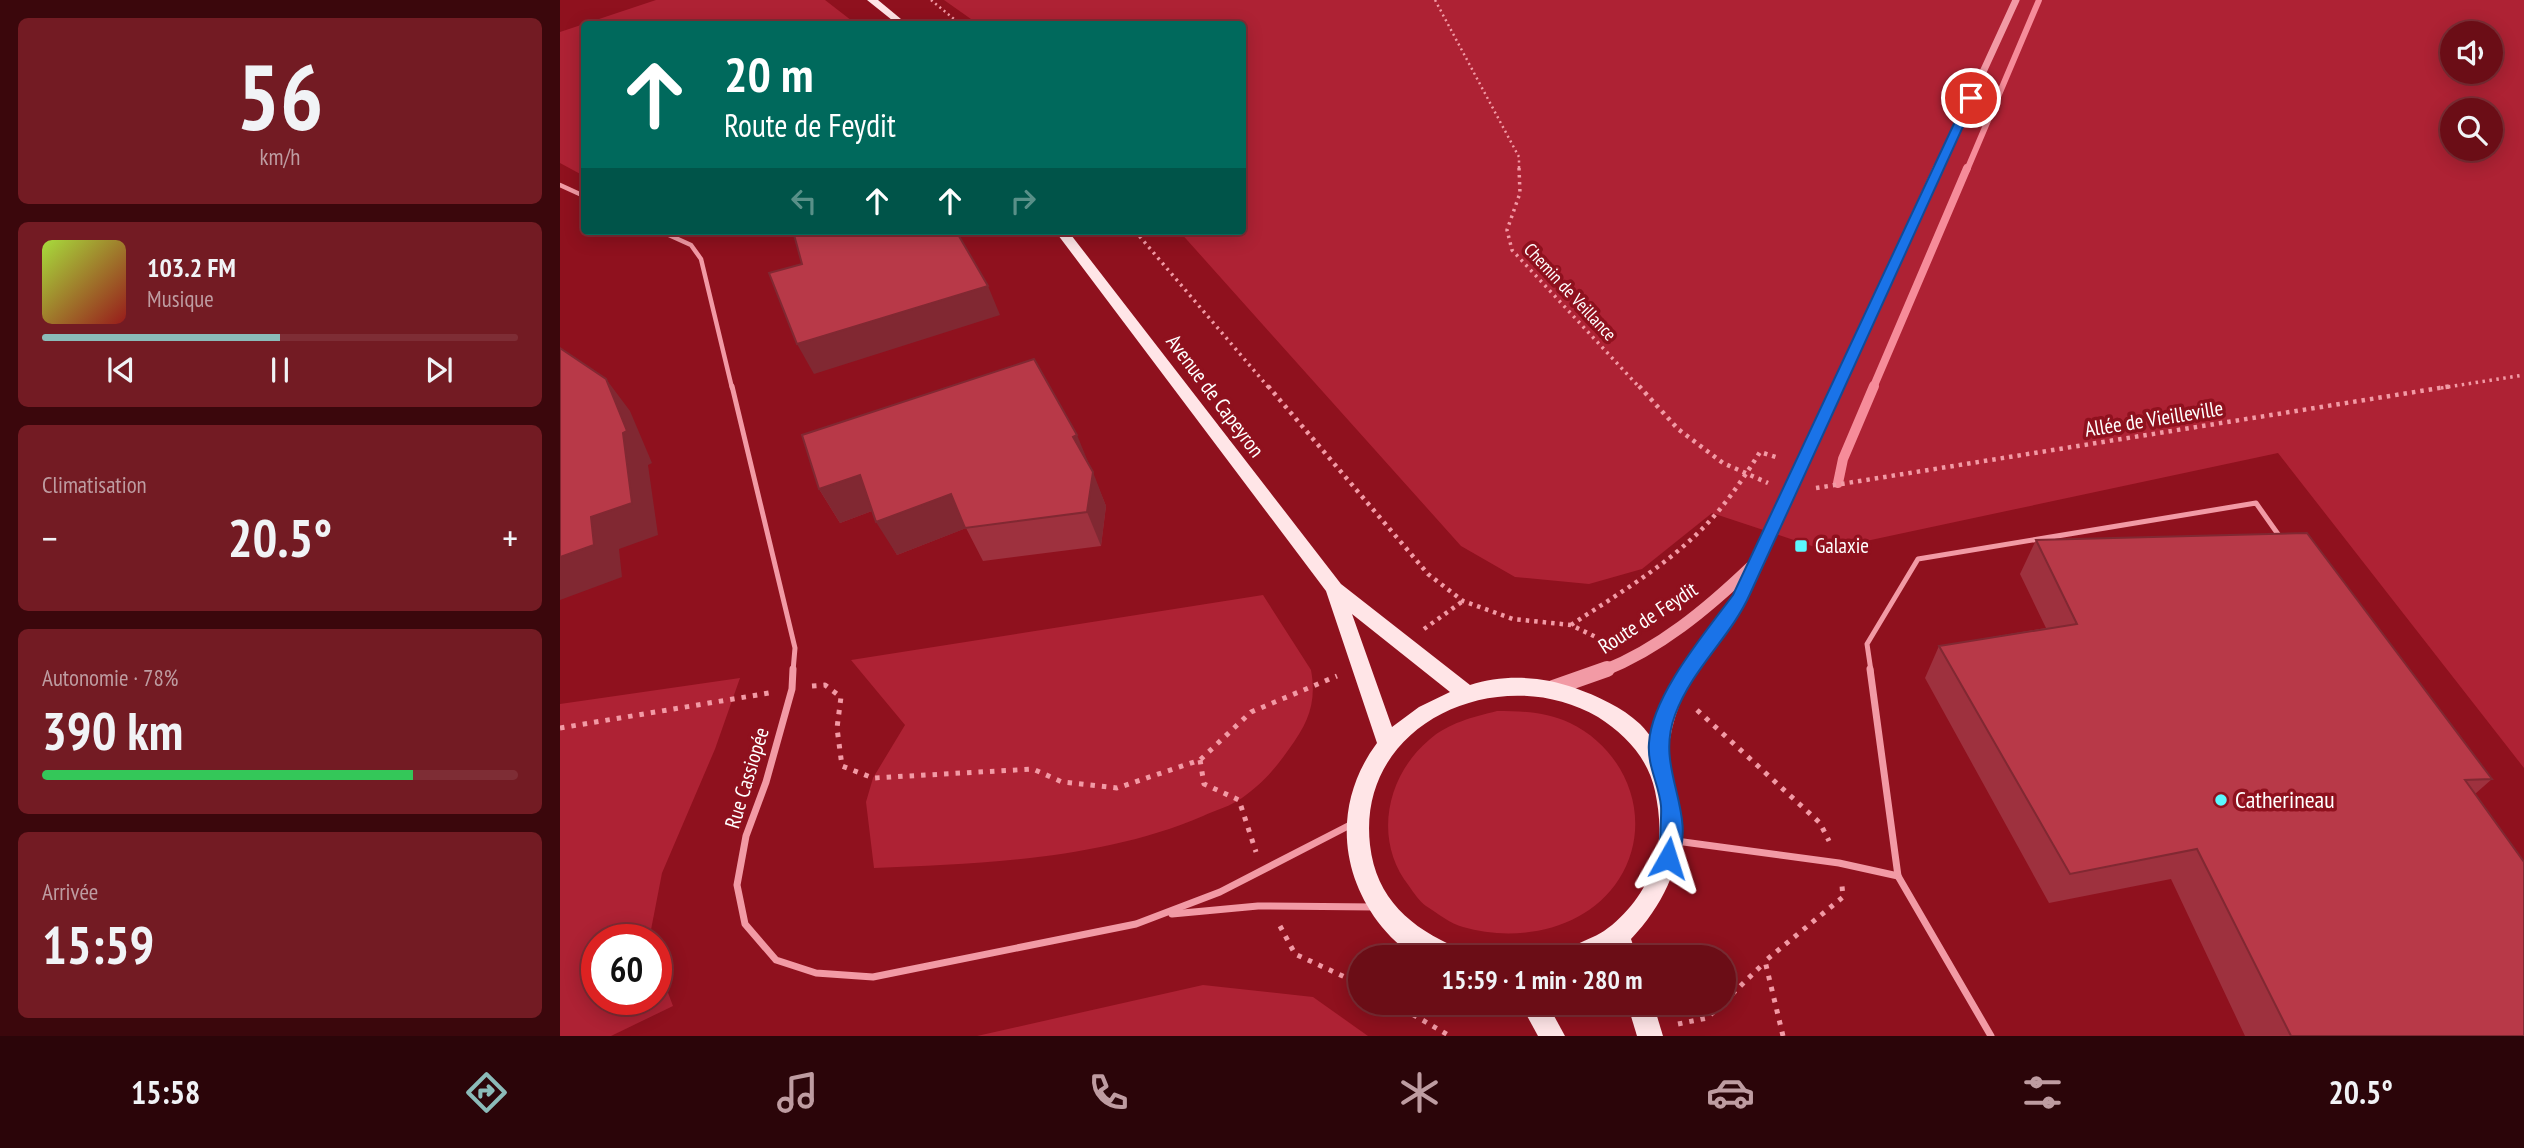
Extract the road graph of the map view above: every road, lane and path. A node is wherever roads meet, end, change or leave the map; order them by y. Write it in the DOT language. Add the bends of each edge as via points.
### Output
graph roads {
  1 [pos="931,0"];
  2 [pos="1435,0"];
  3 [pos="2016,0"];
  4 [pos="874,1"];
  5 [pos="898,21"];
  6 [pos="956,21"];
  7 [pos="560,185"];
  8 [pos="581,195"];
  9 [pos="668,235"];
  10 [pos="1064,235"];
  11 [pos="1138,235"];
  12 [pos="2524,374"];
  13 [pos="1801,466"];
  14 [pos="1746,473"];
  15 [pos="1788,493"];
  16 [pos="2288,548"];
  17 [pos="1754,564"];
  18 [pos="1334,589"];
  19 [pos="1464,601"];
  20 [pos="1571,625"];
  21 [pos="1404,644"];
  22 [pos="1630,659"];
  23 [pos="1361,669"];
  24 [pos="1553,688"];
  25 [pos="792,689"];
  26 [pos="1676,691"];
  27 [pos="1466,692"];
  28 [pos="560,728"];
  29 [pos="1388,744"];
  30 [pos="1660,767"];
  31 [pos="1356,822"];
  32 [pos="1672,840"];
  33 [pos="1839,863"];
  34 [pos="1898,876"];
  35 [pos="1381,907"];
  36 [pos="1165,915"];
  37 [pos="1423,945"];
  38 [pos="1623,945"];
  39 [pos="1765,961"];
  40 [pos="1736,990"];
  41 [pos="1414,1015"];
  42 [pos="1540,1015"];
  43 [pos="1644,1015"];
  44 [pos="1450,1036"];
  45 [pos="1552,1036"];
  46 [pos="1650,1036"];
  47 [pos="1783,1036"];
  48 [pos="1991,1036"];
  1 -- 6 [label="path"];
  2 -- 14 [label="path, Chemin de Veillance" via="1519,157 1520,193 1507,230 1512,250 1678,429 1723,463"];
  3 -- 13 [label="street, Route de Feydit"];
  4 -- 5 [label="main road"];
  7 -- 8 [label="lane"];
  9 -- 25 [label="lane, Rue Cassiopée" via="691,246 701,259 794,648"];
  10 -- 18 [label="main road, Avenue de Capeyron"];
  11 -- 19 [label="path" via="1428,574"];
  12 -- 15 [label="path, Allée de Vieilleville"];
  13 -- 14 [label="path" via="1760,452"];
  13 -- 15 [label="street, Route de Feydit"];
  14 -- 15 [label="path, Chemin de Veillance"];
  14 -- 20 [label="path" via="1684,545"];
  15 -- 17 [label="street, Route de Feydit"];
  16 -- 34 [label="lane" via="2256,503 1918,559 1867,644"];
  17 -- 22 [label="street, Route de Feydit" via="1709,605"];
  17 -- 26 [label="street, Route de Feydit" via="1730,615"];
  18 -- 21 [label="main road, Avenue de Capeyron"];
  18 -- 23 [label="main road, Avenue de Capeyron"];
  19 -- 20 [label="path" via="1513,619"];
  19 -- 21 [label="path"];
  20 -- 22 [label="path"];
  21 -- 27 [label="main road, Avenue de Capeyron"];
  22 -- 24 [label="street, Route de Feydit"];
  23 -- 25 [label="path" via="1251,712 1200,760 1117,788 1062,782 1033,769 873,778 842,766 837,728 841,697 825,685"];
  23 -- 29 [label="main road, Avenue de Capeyron"];
  24 -- 27 [label="main road" via="1504,686"];
  24 -- 30 [label="main road" via="1596,704 1633,731"];
  25 -- 28 [label="path"];
  25 -- 36 [label="lane, Rue Cassiopée" via="746,836 737,885 746,925 776,960 816,973 873,977"];
  26 -- 30 [label="street, Route de Feydit" via="1658,741"];
  26 -- 33 [label="path" via="1820,823"];
  27 -- 29 [label="main road" via="1423,712"];
  29 -- 31 [label="main road" via="1365,780"];
  30 -- 32 [label="main road" via="1671,803"];
  31 -- 35 [label="main road" via="1361,866"];
  31 -- 36 [label="lane" via="1265,871"];
  32 -- 33 [label="lane"];
  32 -- 38 [label="main road" via="1664,875"];
  33 -- 34 [label="lane"];
  33 -- 39 [label="path" via="1843,897"];
  34 -- 48 [label="lane"];
  35 -- 36 [label="lane" via="1258,906"];
  35 -- 37 [label="main road"];
  39 -- 40 [label="path"];
  39 -- 47 [label="path"];
  41 -- 44 [label="path"];
  42 -- 45 [label="main road"];
  43 -- 46 [label="main road"];
}
